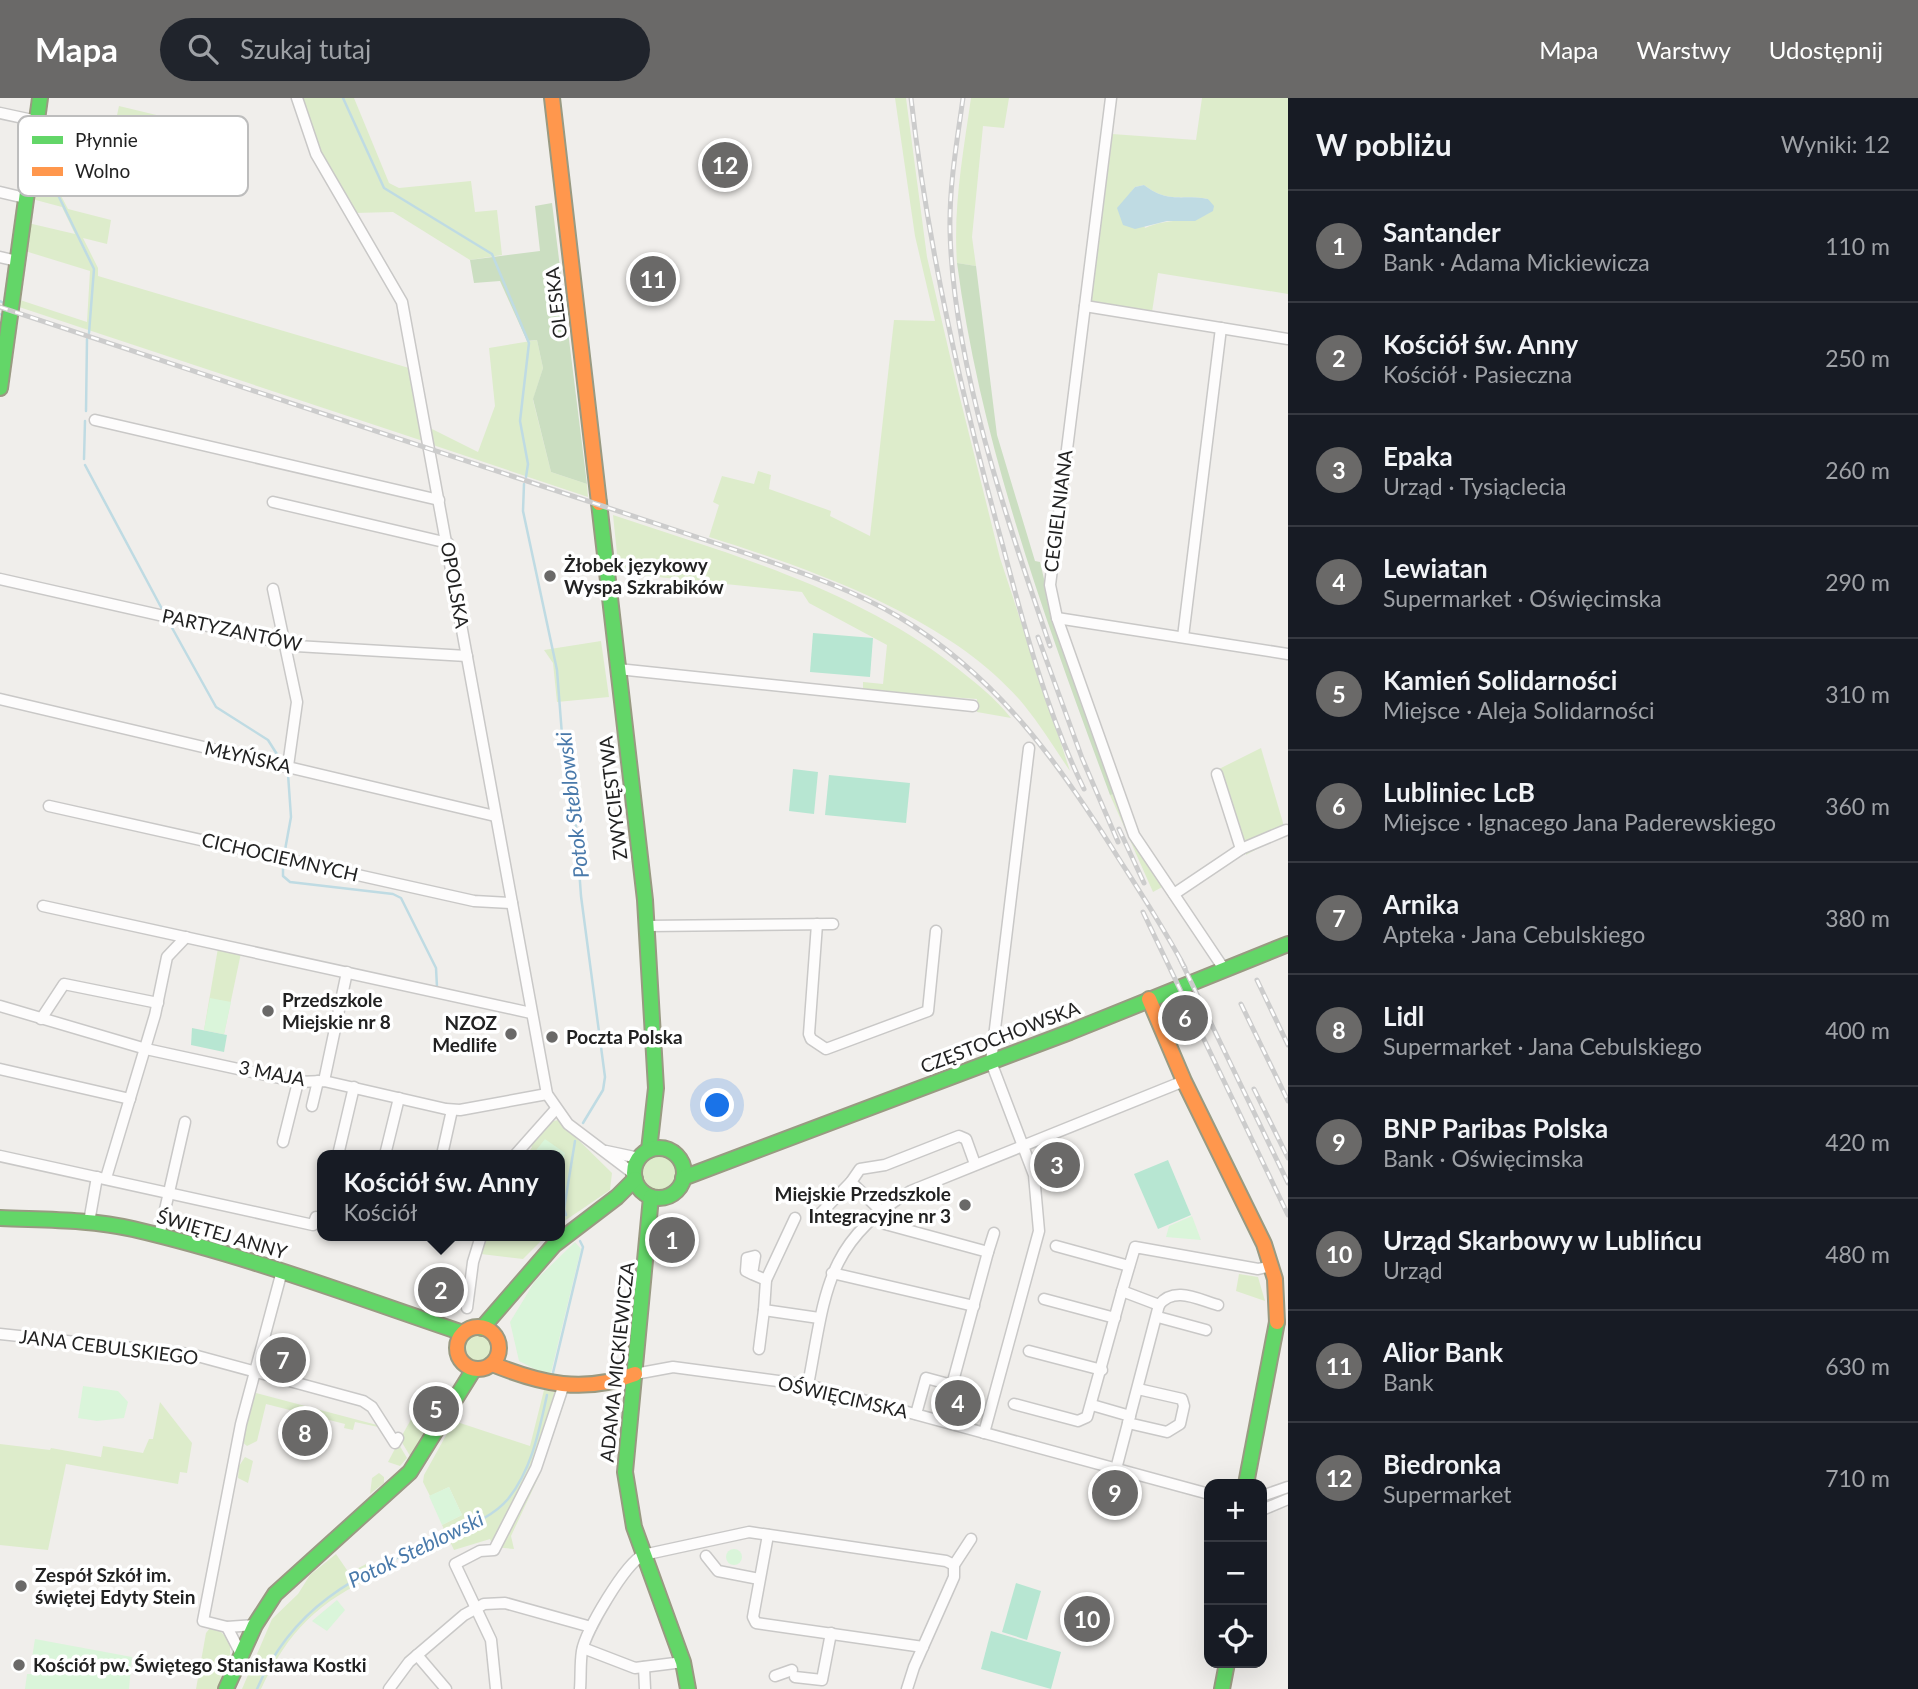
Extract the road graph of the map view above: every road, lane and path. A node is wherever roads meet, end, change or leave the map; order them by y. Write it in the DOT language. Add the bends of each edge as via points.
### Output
graph roads {
  1 [pos="40,98"];
  2 [pos="297,98"];
  3 [pos="552,98"];
  4 [pos="1111,98"];
  5 [pos="0,113"];
  6 [pos="38,116"];
  7 [pos="18,117"];
  8 [pos="0,192"];
  9 [pos="25,198"];
  10 [pos="0,257"];
  11 [pos="17,261"];
  12 [pos="1085,306"];
  13 [pos="1221,328"];
  14 [pos="1288,339"];
  15 [pos="0,388"];
  16 [pos="95,420"];
  17 [pos="439,500"];
  18 [pos="273,502"];
  19 [pos="598,504"];
  20 [pos="448,543"];
  21 [pos="0,579"];
  22 [pos="273,589"];
  23 [pos="1057,618"];
  24 [pos="1183,637"];
  25 [pos="285,644"];
  26 [pos="1288,654"];
  27 [pos="467,656"];
  28 [pos="618,669"];
  29 [pos="0,699"];
  30 [pos="973,706"];
  31 [pos="1029,748"];
  32 [pos="288,766"];
  33 [pos="1216,774"];
  34 [pos="49,806"];
  35 [pos="495,816"];
  36 [pos="1286,830"];
  37 [pos="1241,849"];
  38 [pos="1174,894"];
  39 [pos="512,903"];
  40 [pos="43,906"];
  41 [pos="817,924"];
  42 [pos="833,924"];
  43 [pos="647,926"];
  44 [pos="936,931"];
  45 [pos="186,937"];
  46 [pos="1288,944"];
  47 [pos="1224,969"];
  48 [pos="347,972"];
  49 [pos="1149,999"];
  50 [pos="158,1003"];
  51 [pos="0,1006"];
  52 [pos="531,1013"];
  53 [pos="41,1019"];
  54 [pos="146,1049"];
  55 [pos="991,1062"];
  56 [pos="0,1069"];
  57 [pos="321,1081"];
  58 [pos="1184,1081"];
  59 [pos="298,1082"];
  60 [pos="354,1087"];
  61 [pos="656,1088"];
  62 [pos="547,1094"];
  63 [pos="398,1098"];
  64 [pos="130,1099"];
  65 [pos="312,1107"];
  66 [pos="452,1110"];
  67 [pos="555,1110"];
  68 [pos="186,1122"];
  69 [pos="283,1142"];
  70 [pos="1024,1145"];
  71 [pos="596,1147"];
  72 [pos="339,1150"];
  73 [pos="387,1150"];
  74 [pos="443,1150"];
  75 [pos="519,1150"];
  76 [pos="667,1150"];
  77 [pos="644,1154"];
  78 [pos="0,1156"];
  79 [pos="680,1160"];
  80 [pos="725,1164"];
  81 [pos="975,1164"];
  82 [pos="634,1176"];
  83 [pos="102,1177"];
  84 [pos="683,1178"];
  85 [pos="851,1182"];
  86 [pos="169,1192"];
  87 [pos="647,1195"];
  88 [pos="878,1214"];
  89 [pos="819,1215"];
  90 [pos="316,1217"];
  91 [pos="795,1217"];
  92 [pos="0,1218"];
  93 [pos="89,1222"];
  94 [pos="579,1224"];
  95 [pos="994,1233"];
  96 [pos="159,1236"];
  97 [pos="565,1237"];
  98 [pos="479,1241"];
  99 [pos="561,1241"];
  100 [pos="1056,1246"];
  101 [pos="988,1252"];
  102 [pos="1129,1266"];
  103 [pos="1271,1266"];
  104 [pos="282,1271"];
  105 [pos="832,1273"];
  106 [pos="752,1274"];
  107 [pos="766,1280"];
  108 [pos="1122,1292"];
  109 [pos="1044,1299"];
  110 [pos="1159,1305"];
  111 [pos="1218,1305"];
  112 [pos="974,1306"];
  113 [pos="467,1308"];
  114 [pos="764,1310"];
  115 [pos="1158,1317"];
  116 [pos="819,1318"];
  117 [pos="1115,1318"];
  118 [pos="1206,1330"];
  119 [pos="489,1331"];
  120 [pos="0,1334"];
  121 [pos="461,1339"];
  122 [pos="760,1349"];
  123 [pos="1029,1351"];
  124 [pos="495,1359"];
  125 [pos="468,1366"];
  126 [pos="1101,1370"];
  127 [pos="255,1372"];
  128 [pos="635,1374"];
  129 [pos="808,1385"];
  130 [pos="564,1387"];
  131 [pos="1138,1389"];
  132 [pos="1014,1404"];
  133 [pos="1092,1405"];
  134 [pos="916,1414"];
  135 [pos="1129,1419"];
  136 [pos="984,1433"];
  137 [pos="398,1438"];
  138 [pos="1251,1468"];
  139 [pos="1116,1469"];
  140 [pos="1248,1479"];
  141 [pos="1252,1479"];
  142 [pos="1288,1486"];
  143 [pos="1204,1493"];
  144 [pos="1267,1494"];
  145 [pos="1288,1499"];
  146 [pos="1267,1508"];
  147 [pos="768,1535"];
  148 [pos="971,1539"];
  149 [pos="643,1555"];
  150 [pos="706,1556"];
  151 [pos="954,1565"];
  152 [pos="760,1579"];
  153 [pos="475,1608"];
  154 [pos="255,1625"];
  155 [pos="227,1627"];
  156 [pos="591,1628"];
  157 [pos="831,1633"];
  158 [pos="923,1647"];
  159 [pos="583,1648"];
  160 [pos="241,1654"];
  161 [pos="417,1655"];
  162 [pos="683,1662"];
  163 [pos="643,1667"];
  164 [pos="1226,1668"];
  165 [pos="775,1676"];
  166 [pos="226,1689"];
  167 [pos="389,1689"];
  168 [pos="446,1689"];
  169 [pos="496,1689"];
  170 [pos="580,1689"];
  171 [pos="645,1689"];
  172 [pos="688,1689"];
  173 [pos="907,1689"];
  174 [pos="1222,1689"];
  1 -- 6 [label="street"];
  2 -- 17 [label="street, OPOLSKA" via="316,154 401,298"];
  3 -- 19 [label="street, OLESKA"];
  4 -- 12 [label="street, CEGIELNIANA"];
  5 -- 7 [label="street"];
  8 -- 9 [label="street"];
  9 -- 11 [label="street"];
  10 -- 11 [label="street"];
  11 -- 15 [label="street"];
  12 -- 13 [label="street"];
  12 -- 23 [label="street, CEGIELNIANA" via="1050,563"];
  13 -- 14 [label="street"];
  13 -- 24 [label="street"];
  16 -- 17 [label="street"];
  17 -- 20 [label="street, OPOLSKA"];
  18 -- 20 [label="street"];
  19 -- 28 [label="street, ZWYCIĘSTWA"];
  20 -- 27 [label="street, OPOLSKA"];
  21 -- 25 [label="street, PARTYZANTÓW"];
  22 -- 25 [label="street"];
  23 -- 24 [label="street"];
  23 -- 38 [label="street, CEGIELNIANA" via="1131,827"];
  24 -- 26 [label="street"];
  25 -- 27 [label="street, PARTYZANTÓW"];
  25 -- 32 [label="street" via="297,702"];
  27 -- 35 [label="street, OPOLSKA"];
  28 -- 30 [label="street"];
  28 -- 43 [label="street, ZWYCIĘSTWA"];
  29 -- 32 [label="street, MŁYŃSKA"];
  31 -- 55 [label="street"];
  32 -- 35 [label="street, MŁYŃSKA"];
  33 -- 37 [label="street"];
  34 -- 39 [label="street, CICHOCIEMNYCH" via="474,901"];
  35 -- 39 [label="street, OPOLSKA"];
  36 -- 37 [label="street"];
  37 -- 38 [label="street"];
  38 -- 47 [label="street, CEGIELNIANA"];
  39 -- 52 [label="street, OPOLSKA"];
  40 -- 45 [label="street"];
  41 -- 42 [label="street"];
  41 -- 43 [label="street"];
  41 -- 44 [label="street" via="809,1034 826,1049 928,1011"];
  43 -- 61 [label="street, ZWYCIĘSTWA"];
  45 -- 48 [label="street"];
  45 -- 50 [label="street" via="167,957"];
  46 -- 47 [label="street, CZĘSTOCHOWSKA"];
  47 -- 49 [label="street, CZĘSTOCHOWSKA"];
  48 -- 52 [label="street"];
  48 -- 57 [label="street"];
  49 -- 55 [label="street, CZĘSTOCHOWSKA"];
  49 -- 58 [label="street"];
  50 -- 53 [label="street" via="64,984"];
  50 -- 54 [label="street"];
  51 -- 53 [label="street, 3 MAJA"];
  52 -- 62 [label="street, OPOLSKA"];
  53 -- 54 [label="street, 3 MAJA"];
  54 -- 59 [label="street, 3 MAJA"];
  54 -- 64 [label="street"];
  55 -- 70 [label="street"];
  55 -- 80 [label="street, CZĘSTOCHOWSKA"];
  56 -- 64 [label="street"];
  57 -- 59 [label="street, 3 MAJA"];
  57 -- 60 [label="street, 3 MAJA"];
  57 -- 65 [label="street"];
  58 -- 70 [label="street"];
  58 -- 103 [label="street"];
  59 -- 69 [label="street"];
  60 -- 63 [label="street, 3 MAJA"];
  60 -- 72 [label="street"];
  61 -- 76 [label="street, ZWYCIĘSTWA" via="661,1137"];
  61 -- 77 [label="street, ZWYCIĘSTWA"];
  62 -- 66 [label="street, 3 MAJA"];
  62 -- 67 [label="street, OPOLSKA"];
  63 -- 66 [label="street, 3 MAJA"];
  63 -- 73 [label="street"];
  64 -- 83 [label="street"];
  66 -- 74 [label="street"];
  67 -- 71 [label="street"];
  67 -- 75 [label="street"];
  68 -- 86 [label="street"];
  70 -- 81 [label="street"];
  70 -- 136 [label="street" via="1038,1197 1039,1231"];
  71 -- 77 [label="street" via="622,1156"];
  71 -- 82 [label="street"];
  76 -- 77 [label="street"];
  76 -- 79 [label="street"];
  77 -- 82 [label="street"];
  78 -- 83 [label="street"];
  79 -- 80 [label="street, CZĘSTOCHOWSKA"];
  79 -- 84 [label="street"];
  80 -- 84 [label="street, CZĘSTOCHOWSKA"];
  81 -- 85 [label="street" via="966,1139 959,1136 884,1165 860,1169"];
  81 -- 88 [label="street" via="911,1192"];
  82 -- 87 [label="street"];
  82 -- 94 [label="street"];
  83 -- 86 [label="street"];
  83 -- 93 [label="street"];
  84 -- 87 [label="street" via="671,1195"];
  85 -- 88 [label="street"];
  85 -- 89 [label="street"];
  86 -- 90 [label="street" via="313,1225"];
  86 -- 96 [label="street"];
  87 -- 94 [label="street"];
  87 -- 128 [label="street, ADAMA MICKIEWICZA" via="652,1210"];
  88 -- 101 [label="street" via="885,1224"];
  88 -- 105 [label="street" via="845,1248"];
  91 -- 107 [label="street"];
  92 -- 93 [label="street, ŚWIĘTEJ ANNY"];
  93 -- 96 [label="street, ŚWIĘTEJ ANNY"];
  94 -- 97 [label="street"];
  95 -- 101 [label="street"];
  96 -- 104 [label="street, ŚWIĘTEJ ANNY"];
  98 -- 113 [label="street"];
  99 -- 119 [label="street" via="528,1272"];
  100 -- 102 [label="street"];
  101 -- 112 [label="street"];
  102 -- 103 [label="street" via="1133,1248 1140,1246 1258,1269"];
  102 -- 108 [label="street"];
  103 -- 138 [label="street" via="1277,1297 1276,1332"];
  104 -- 121 [label="street, ŚWIĘTEJ ANNY" via="426,1321"];
  104 -- 127 [label="street"];
  105 -- 112 [label="street"];
  105 -- 116 [label="street"];
  106 -- 107 [label="street"];
  107 -- 114 [label="street"];
  108 -- 110 [label="street"];
  108 -- 117 [label="street"];
  109 -- 117 [label="street"];
  110 -- 111 [label="street" via="1175,1293"];
  110 -- 115 [label="street"];
  112 -- 134 [label="street" via="952,1385 926,1378"];
  114 -- 116 [label="street"];
  114 -- 122 [label="street"];
  115 -- 118 [label="street"];
  115 -- 131 [label="street"];
  116 -- 129 [label="street"];
  117 -- 126 [label="street"];
  119 -- 121 [label="street"];
  119 -- 124 [label="street" via="499,1344"];
  120 -- 127 [label="street, JANA CEBULSKIEGO" via="175,1352"];
  121 -- 125 [label="street"];
  123 -- 126 [label="street"];
  124 -- 125 [label="street"];
  124 -- 130 [label="street" via="526,1376"];
  125 -- 154 [label="street" via="410,1472 289,1578"];
  126 -- 133 [label="street"];
  127 -- 137 [label="street, JANA CEBULSKIEGO" via="368,1403 395,1443"];
  127 -- 155 [label="street" via="235,1448 203,1621"];
  128 -- 129 [label="street, OŚWIĘCIMSKA" via="671,1367"];
  128 -- 130 [label="street" via="594,1388"];
  128 -- 149 [label="street, ADAMA MICKIEWICZA" via="625,1472 632,1521"];
  129 -- 134 [label="street, OŚWIĘCIMSKA"];
  130 -- 153 [label="street" via="536,1468 494,1550 480,1551 454,1564"];
  131 -- 135 [label="street"];
  131 -- 135 [label="street" via="1182,1399 1180,1424 1166,1432"];
  132 -- 133 [label="street" via="1078,1421 1087,1417"];
  133 -- 135 [label="street"];
  134 -- 136 [label="street, OŚWIĘCIMSKA"];
  135 -- 139 [label="street"];
  136 -- 139 [label="street, OŚWIĘCIMSKA"];
  138 -- 140 [label="street"];
  138 -- 141 [label="street"];
  139 -- 143 [label="street, OŚWIĘCIMSKA"];
  142 -- 144 [label="street"];
  145 -- 146 [label="street"];
  147 -- 149 [label="street" via="735,1533"];
  147 -- 151 [label="street"];
  147 -- 152 [label="street"];
  148 -- 151 [label="street"];
  149 -- 156 [label="street" via="634,1561"];
  149 -- 162 [label="street, ADAMA MICKIEWICZA"];
  150 -- 152 [label="street" via="718,1571"];
  151 -- 158 [label="street" via="954,1577"];
  152 -- 157 [label="street" via="753,1616 756,1623"];
  153 -- 156 [label="street" via="505,1603"];
  153 -- 161 [label="street"];
  153 -- 169 [label="street" via="491,1640"];
  154 -- 155 [label="street"];
  154 -- 160 [label="street"];
  155 -- 160 [label="street"];
  156 -- 159 [label="street"];
  157 -- 158 [label="street"];
  157 -- 165 [label="street" via="822,1680 793,1674"];
  158 -- 173 [label="street"];
  159 -- 163 [label="street"];
  159 -- 170 [label="street"];
  160 -- 166 [label="street"];
  161 -- 167 [label="street"];
  161 -- 168 [label="street"];
  162 -- 163 [label="street"];
  162 -- 172 [label="street, ADAMA MICKIEWICZA"];
  163 -- 171 [label="street"];
  164 -- 174 [label="street"];
}
